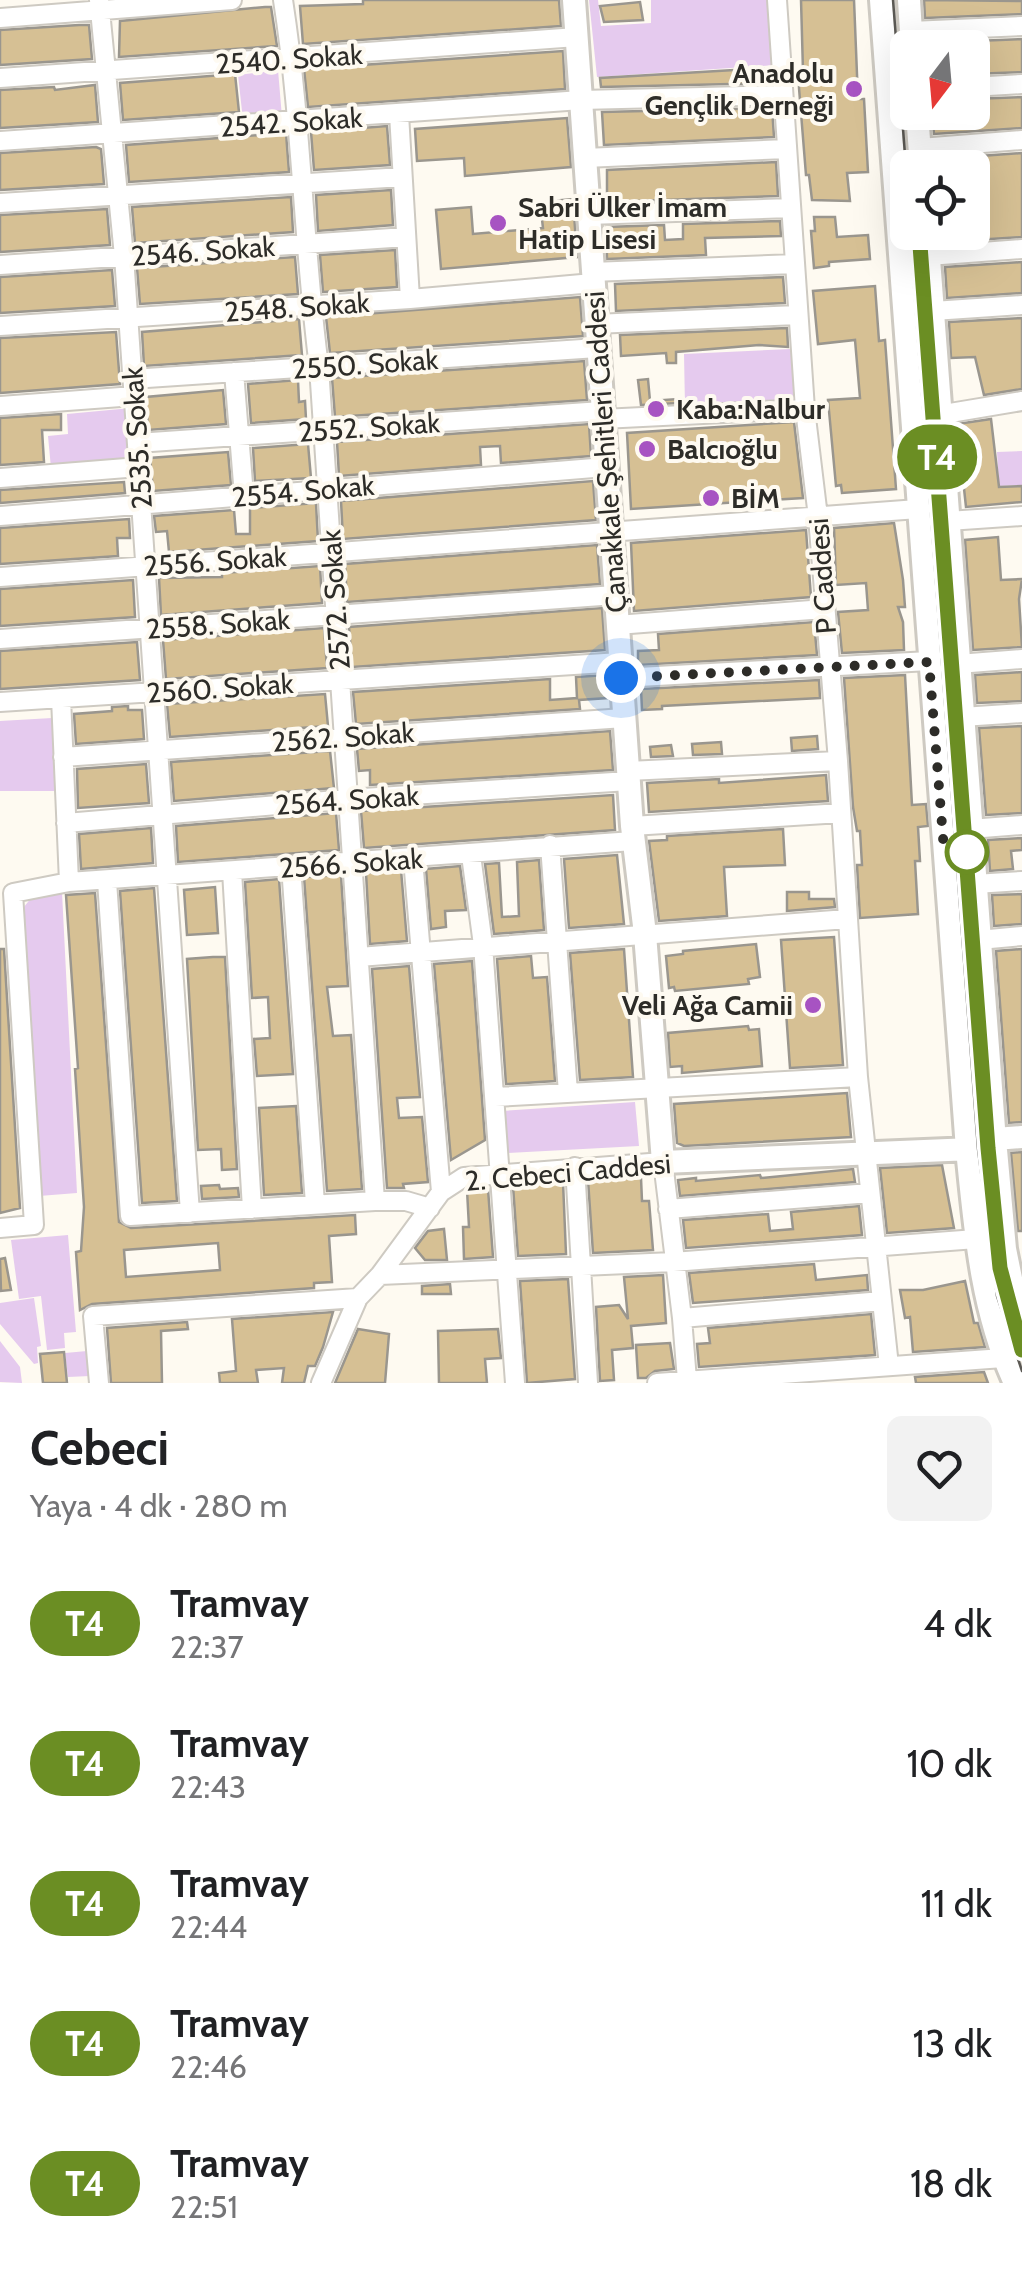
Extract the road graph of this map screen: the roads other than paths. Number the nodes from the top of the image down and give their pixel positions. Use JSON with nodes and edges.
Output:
{"nodes":[{"id":1,"x":232,"y":0,"type":"edge"},
{"id":2,"x":283,"y":0,"type":"edge"},
{"id":3,"x":574,"y":0,"type":"edge"},
{"id":4,"x":777,"y":0,"type":"edge"},
{"id":5,"x":881,"y":0,"type":"edge"},
{"id":6,"x":909,"y":0,"type":"edge"},
{"id":7,"x":99,"y":4,"type":"edge"},
{"id":8,"x":0,"y":18,"type":"edge"},
{"id":9,"x":1022,"y":26,"type":"edge"},
{"id":10,"x":911,"y":30,"type":"edge"},
{"id":11,"x":990,"y":30,"type":"edge"},
{"id":12,"x":577,"y":37,"type":"junction"},
{"id":13,"x":292,"y":60,"type":"junction"},
{"id":14,"x":106,"y":70,"type":"junction"},
{"id":15,"x":0,"y":78,"type":"edge"},
{"id":16,"x":1022,"y":84,"type":"edge"},
{"id":17,"x":990,"y":86,"type":"edge"},
{"id":18,"x":783,"y":95,"type":"junction"},
{"id":19,"x":581,"y":100,"type":"junction"},
{"id":20,"x":399,"y":114,"type":"junction"},
{"id":21,"x":297,"y":122,"type":"junction"},
{"id":22,"x":112,"y":135,"type":"junction"},
{"id":23,"x":1022,"y":140,"type":"edge"},
{"id":24,"x":0,"y":141,"type":"edge"},
{"id":25,"x":787,"y":149,"type":"junction"},
{"id":26,"x":965,"y":150,"type":"edge"},
{"id":27,"x":585,"y":158,"type":"junction"},
{"id":28,"x":402,"y":177,"type":"junction"},
{"id":29,"x":301,"y":182,"type":"junction"},
{"id":30,"x":116,"y":194,"type":"junction"},
{"id":31,"x":0,"y":203,"type":"edge"},
{"id":32,"x":791,"y":208,"type":"junction"},
{"id":33,"x":588,"y":215,"type":"junction"},
{"id":34,"x":406,"y":237,"type":"junction"},
{"id":35,"x":305,"y":245,"type":"junction"},
{"id":36,"x":990,"y":248,"type":"edge"},
{"id":37,"x":928,"y":250,"type":"edge"},
{"id":38,"x":1022,"y":250,"type":"edge"},
{"id":39,"x":124,"y":256,"type":"junction"},
{"id":40,"x":795,"y":264,"type":"junction"},
{"id":41,"x":0,"y":265,"type":"edge"},
{"id":42,"x":592,"y":278,"type":"junction"},
{"id":43,"x":410,"y":300,"type":"junction"},
{"id":44,"x":1022,"y":304,"type":"edge"},
{"id":45,"x":311,"y":306,"type":"junction"},
{"id":46,"x":932,"y":310,"type":"junction"},
{"id":47,"x":798,"y":316,"type":"junction"},
{"id":48,"x":128,"y":317,"type":"junction"},
{"id":49,"x":595,"y":324,"type":"junction"},
{"id":50,"x":0,"y":326,"type":"edge"},
{"id":51,"x":597,"y":348,"type":"junction"},
{"id":52,"x":319,"y":367,"type":"junction"},
{"id":53,"x":234,"y":372,"type":"junction"},
{"id":54,"x":133,"y":388,"type":"junction"},
{"id":55,"x":1022,"y":401,"type":"edge"},
{"id":56,"x":0,"y":406,"type":"edge"},
{"id":57,"x":805,"y":409,"type":"junction"},
{"id":58,"x":602,"y":415,"type":"junction"},
{"id":59,"x":938,"y":415,"type":"junction"},
{"id":60,"x":323,"y":430,"type":"junction"},
{"id":61,"x":239,"y":436,"type":"junction"},
{"id":62,"x":137,"y":443,"type":"junction"},
{"id":63,"x":138,"y":467,"type":"junction"},
{"id":64,"x":606,"y":467,"type":"junction"},
{"id":65,"x":0,"y":478,"type":"edge"},
{"id":66,"x":327,"y":490,"type":"junction"},
{"id":67,"x":244,"y":496,"type":"junction"},
{"id":68,"x":141,"y":504,"type":"junction"},
{"id":69,"x":918,"y":509,"type":"junction"},
{"id":70,"x":0,"y":516,"type":"edge"},
{"id":71,"x":1022,"y":516,"type":"edge"},
{"id":72,"x":818,"y":517,"type":"junction"},
{"id":73,"x":948,"y":521,"type":"junction"},
{"id":74,"x":610,"y":532,"type":"junction"},
{"id":75,"x":332,"y":552,"type":"junction"},
{"id":76,"x":146,"y":566,"type":"junction"},
{"id":77,"x":0,"y":577,"type":"edge"},
{"id":78,"x":615,"y":595,"type":"junction"},
{"id":79,"x":824,"y":609,"type":"junction"},
{"id":80,"x":336,"y":615,"type":"junction"},
{"id":81,"x":617,"y":625,"type":"junction"},
{"id":82,"x":150,"y":628,"type":"junction"},
{"id":83,"x":0,"y":639,"type":"edge"},
{"id":84,"x":1022,"y":659,"type":"edge"},
{"id":85,"x":929,"y":662,"type":"junction"},
{"id":86,"x":958,"y":664,"type":"junction"},
{"id":87,"x":828,"y":666,"type":"junction"},
{"id":88,"x":621,"y":670,"type":"junction"},
{"id":89,"x":340,"y":680,"type":"junction"},
{"id":90,"x":154,"y":692,"type":"junction"},
{"id":91,"x":61,"y":698,"type":"junction"},
{"id":92,"x":0,"y":702,"type":"edge"},
{"id":93,"x":1022,"y":713,"type":"edge"},
{"id":94,"x":962,"y":716,"type":"junction"},
{"id":95,"x":624,"y":718,"type":"junction"},
{"id":96,"x":344,"y":737,"type":"junction"},
{"id":97,"x":158,"y":750,"type":"junction"},
{"id":98,"x":63,"y":757,"type":"junction"},
{"id":99,"x":838,"y":761,"type":"junction"},
{"id":100,"x":628,"y":776,"type":"junction"},
{"id":101,"x":348,"y":799,"type":"junction"},
{"id":102,"x":841,"y":813,"type":"junction"},
{"id":103,"x":162,"y":815,"type":"junction"},
{"id":104,"x":66,"y":823,"type":"junction"},
{"id":105,"x":1022,"y":825,"type":"edge"},
{"id":106,"x":970,"y":829,"type":"junction"},
{"id":107,"x":632,"y":834,"type":"junction"},
{"id":108,"x":550,"y":845,"type":"junction"},
{"id":109,"x":471,"y":855,"type":"junction"},
{"id":110,"x":413,"y":858,"type":"junction"},
{"id":111,"x":353,"y":864,"type":"junction"},
{"id":112,"x":291,"y":866,"type":"junction"},
{"id":113,"x":232,"y":870,"type":"junction"},
{"id":114,"x":166,"y":876,"type":"junction"},
{"id":115,"x":1022,"y":880,"type":"edge"},
{"id":116,"x":107,"y":881,"type":"junction"},
{"id":117,"x":69,"y":882,"type":"junction"},
{"id":118,"x":974,"y":884,"type":"junction"},
{"id":119,"x":847,"y":919,"type":"junction"},
{"id":120,"x":645,"y":934,"type":"junction"},
{"id":121,"x":1022,"y":936,"type":"edge"},
{"id":122,"x":558,"y":940,"type":"junction"},
{"id":123,"x":979,"y":940,"type":"junction"},
{"id":124,"x":483,"y":945,"type":"junction"},
{"id":125,"x":420,"y":952,"type":"junction"},
{"id":126,"x":360,"y":956,"type":"junction"},
{"id":127,"x":858,"y":1077,"type":"junction"},
{"id":128,"x":655,"y":1089,"type":"junction"},
{"id":129,"x":568,"y":1093,"type":"junction"},
{"id":130,"x":496,"y":1097,"type":"junction"},
{"id":131,"x":1022,"y":1138,"type":"edge"},
{"id":132,"x":967,"y":1144,"type":"junction"},
{"id":133,"x":996,"y":1144,"type":"junction"},
{"id":134,"x":866,"y":1152,"type":"junction"},
{"id":135,"x":662,"y":1162,"type":"junction"},
{"id":136,"x":575,"y":1167,"type":"junction"},
{"id":137,"x":502,"y":1174,"type":"junction"},
{"id":138,"x":870,"y":1193,"type":"junction"},
{"id":139,"x":435,"y":1200,"type":"junction"},
{"id":140,"x":376,"y":1201,"type":"junction"},
{"id":141,"x":315,"y":1204,"type":"junction"},
{"id":142,"x":252,"y":1208,"type":"junction"},
{"id":143,"x":668,"y":1208,"type":"junction"},
{"id":144,"x":190,"y":1213,"type":"junction"},
{"id":145,"x":0,"y":1228,"type":"edge"},
{"id":146,"x":976,"y":1239,"type":"junction"},
{"id":147,"x":876,"y":1246,"type":"junction"},
{"id":148,"x":674,"y":1262,"type":"junction"},
{"id":149,"x":581,"y":1264,"type":"junction"},
{"id":150,"x":508,"y":1270,"type":"junction"},
{"id":151,"x":380,"y":1274,"type":"junction"},
{"id":152,"x":358,"y":1298,"type":"junction"},
{"id":153,"x":882,"y":1301,"type":"junction"},
{"id":154,"x":682,"y":1318,"type":"junction"},
{"id":155,"x":1022,"y":1333,"type":"edge"},
{"id":156,"x":1003,"y":1358,"type":"junction"},
{"id":157,"x":889,"y":1366,"type":"junction"},
{"id":158,"x":686,"y":1380,"type":"junction"},
{"id":159,"x":99,"y":1383,"type":"edge"},
{"id":160,"x":320,"y":1383,"type":"edge"},
{"id":161,"x":515,"y":1383,"type":"edge"},
{"id":162,"x":588,"y":1383,"type":"edge"},
{"id":163,"x":658,"y":1383,"type":"edge"},
{"id":164,"x":1014,"y":1383,"type":"edge"}],
"edges":[{"from":1,"to":7,"type":"street"},
{"from":2,"to":13,"type":"street","name":"2572. Sokak"},
{"from":3,"to":12,"type":"main road","name":"Çanakkale Şehitleri Caddesi"},
{"from":4,"to":18,"type":"street","name":"P Caddesi"},
{"from":5,"to":69,"type":"main road"},
{"from":6,"to":10,"type":"main road"},
{"from":7,"to":8,"type":"street"},
{"from":7,"to":14,"type":"street","name":"2535. Sokak"},
{"from":9,"to":11,"type":"street"},
{"from":12,"to":13,"type":"street","name":"2540. Sokak"},
{"from":12,"to":19,"type":"main road","name":"Çanakkale Şehitleri Caddesi"},
{"from":13,"to":14,"type":"street","name":"2540. Sokak"},
{"from":13,"to":21,"type":"street","name":"2572. Sokak"},
{"from":14,"to":15,"type":"street","name":"2540. Sokak"},
{"from":14,"to":22,"type":"street","name":"2535. Sokak"},
{"from":16,"to":17,"type":"street"},
{"from":18,"to":19,"type":"street","name":"2542. Sokak"},
{"from":18,"to":25,"type":"street","name":"P Caddesi"},
{"from":19,"to":20,"type":"street","name":"2542. Sokak"},
{"from":19,"to":27,"type":"main road","name":"Çanakkale Şehitleri Caddesi"},
{"from":20,"to":21,"type":"street","name":"2542. Sokak"},
{"from":20,"to":28,"type":"street"},
{"from":21,"to":22,"type":"street","name":"2542. Sokak"},
{"from":21,"to":29,"type":"street","name":"2572. Sokak"},
{"from":22,"to":24,"type":"street","name":"2542. Sokak"},
{"from":22,"to":30,"type":"street","name":"2535. Sokak"},
{"from":23,"to":26,"type":"street"},
{"from":25,"to":27,"type":"street"},
{"from":25,"to":32,"type":"street","name":"P Caddesi"},
{"from":27,"to":33,"type":"main road","name":"Çanakkale Şehitleri Caddesi"},
{"from":28,"to":29,"type":"street"},
{"from":28,"to":34,"type":"street"},
{"from":29,"to":30,"type":"street"},
{"from":29,"to":35,"type":"street","name":"2572. Sokak"},
{"from":30,"to":31,"type":"street"},
{"from":30,"to":39,"type":"street","name":"2535. Sokak"},
{"from":32,"to":33,"type":"street"},
{"from":32,"to":40,"type":"street","name":"P Caddesi"},
{"from":33,"to":42,"type":"main road","name":"Çanakkale Şehitleri Caddesi"},
{"from":34,"to":35,"type":"street","name":"2546. Sokak"},
{"from":34,"to":43,"type":"street"},
{"from":35,"to":39,"type":"street","name":"2546. Sokak"},
{"from":35,"to":45,"type":"street","name":"2572. Sokak"},
{"from":36,"to":38,"type":"street"},
{"from":37,"to":46,"type":"main road"},
{"from":39,"to":41,"type":"street","name":"2546. Sokak"},
{"from":39,"to":48,"type":"street","name":"2535. Sokak"},
{"from":40,"to":42,"type":"street","name":"2548. Sokak"},
{"from":40,"to":47,"type":"street","name":"P Caddesi"},
{"from":42,"to":43,"type":"street","name":"2548. Sokak"},
{"from":42,"to":49,"type":"main road","name":"Çanakkale Şehitleri Caddesi"},
{"from":43,"to":45,"type":"street","name":"2548. Sokak"},
{"from":44,"to":46,"type":"street"},
{"from":45,"to":48,"type":"street","name":"2548. Sokak"},
{"from":45,"to":52,"type":"street","name":"2572. Sokak"},
{"from":46,"to":59,"type":"main road"},
{"from":47,"to":49,"type":"street"},
{"from":47,"to":57,"type":"street","name":"P Caddesi"},
{"from":48,"to":50,"type":"street","name":"2548. Sokak"},
{"from":48,"to":54,"type":"street","name":"2535. Sokak"},
{"from":49,"to":51,"type":"main road","name":"Çanakkale Şehitleri Caddesi"},
{"from":51,"to":52,"type":"street","name":"2550. Sokak"},
{"from":51,"to":58,"type":"main road","name":"Çanakkale Şehitleri Caddesi"},
{"from":52,"to":53,"type":"street","name":"2550. Sokak"},
{"from":52,"to":60,"type":"street","name":"2572. Sokak"},
{"from":53,"to":54,"type":"street","name":"2550. Sokak"},
{"from":53,"to":61,"type":"street"},
{"from":54,"to":56,"type":"street","name":"2550. Sokak"},
{"from":54,"to":62,"type":"street","name":"2535. Sokak"},
{"from":55,"to":59,"type":"street"},
{"from":57,"to":58,"type":"street","name":"2552. Sokak"},
{"from":57,"to":72,"type":"street","name":"P Caddesi"},
{"from":58,"to":60,"type":"street","name":"2552. Sokak"},
{"from":58,"to":64,"type":"main road","name":"Çanakkale Şehitleri Caddesi"},
{"from":59,"to":73,"type":"main road"},
{"from":60,"to":61,"type":"street","name":"2552. Sokak"},
{"from":60,"to":66,"type":"street","name":"2572. Sokak"},
{"from":61,"to":62,"type":"street","name":"2552. Sokak"},
{"from":61,"to":67,"type":"street"},
{"from":62,"to":63,"type":"street","name":"2535. Sokak"},
{"from":63,"to":65,"type":"street"},
{"from":63,"to":68,"type":"street","name":"2535. Sokak"},
{"from":64,"to":66,"type":"street","name":"2554. Sokak"},
{"from":64,"to":74,"type":"main road","name":"Çanakkale Şehitleri Caddesi"},
{"from":66,"to":67,"type":"street","name":"2554. Sokak"},
{"from":66,"to":75,"type":"street","name":"2572. Sokak"},
{"from":67,"to":68,"type":"street","name":"2554. Sokak"},
{"from":68,"to":70,"type":"street","name":"2554. Sokak"},
{"from":68,"to":76,"type":"street","name":"2535. Sokak"},
{"from":69,"to":72,"type":"street","name":"2556. Sokak"},
{"from":69,"to":85,"type":"main road"},
{"from":71,"to":73,"type":"street"},
{"from":72,"to":74,"type":"street","name":"2556. Sokak"},
{"from":72,"to":79,"type":"street","name":"P Caddesi"},
{"from":73,"to":86,"type":"main road"},
{"from":74,"to":75,"type":"street","name":"2556. Sokak"},
{"from":74,"to":78,"type":"main road","name":"Çanakkale Şehitleri Caddesi"},
{"from":75,"to":76,"type":"street","name":"2556. Sokak"},
{"from":75,"to":80,"type":"street","name":"2572. Sokak"},
{"from":76,"to":77,"type":"street","name":"2556. Sokak"},
{"from":76,"to":82,"type":"street","name":"2535. Sokak"},
{"from":78,"to":80,"type":"street","name":"2558. Sokak"},
{"from":78,"to":81,"type":"main road","name":"Çanakkale Şehitleri Caddesi"},
{"from":79,"to":81,"type":"street"},
{"from":79,"to":87,"type":"street","name":"P Caddesi"},
{"from":80,"to":82,"type":"street","name":"2558. Sokak"},
{"from":80,"to":89,"type":"street","name":"2572. Sokak"},
{"from":81,"to":88,"type":"main road","name":"Çanakkale Şehitleri Caddesi"},
{"from":82,"to":83,"type":"street","name":"2558. Sokak"},
{"from":82,"to":90,"type":"street","name":"2535. Sokak"},
{"from":84,"to":86,"type":"street"},
{"from":85,"to":87,"type":"street","name":"2560. Sokak"},
{"from":85,"to":132,"type":"main road"},
{"from":86,"to":94,"type":"main road"},
{"from":87,"to":88,"type":"street","name":"2560. Sokak"},
{"from":87,"to":99,"type":"street","name":"P Caddesi"},
{"from":88,"to":89,"type":"street","name":"2560. Sokak"},
{"from":88,"to":95,"type":"main road","name":"Çanakkale Şehitleri Caddesi"},
{"from":89,"to":90,"type":"street","name":"2560. Sokak"},
{"from":89,"to":96,"type":"street","name":"2572. Sokak"},
{"from":90,"to":91,"type":"street","name":"2560. Sokak"},
{"from":90,"to":97,"type":"street","name":"2535. Sokak"},
{"from":91,"to":92,"type":"street","name":"2560. Sokak"},
{"from":91,"to":98,"type":"street"},
{"from":93,"to":94,"type":"street"},
{"from":94,"to":106,"type":"main road"},
{"from":95,"to":96,"type":"street","name":"2562. Sokak"},
{"from":95,"to":100,"type":"main road","name":"Çanakkale Şehitleri Caddesi"},
{"from":96,"to":97,"type":"street","name":"2562. Sokak"},
{"from":96,"to":101,"type":"street","name":"2572. Sokak"},
{"from":97,"to":98,"type":"street","name":"2562. Sokak"},
{"from":97,"to":103,"type":"street","name":"2535. Sokak"},
{"from":98,"to":104,"type":"street"},
{"from":99,"to":100,"type":"street","name":"2564. Sokak"},
{"from":99,"to":102,"type":"street","name":"P Caddesi"},
{"from":100,"to":101,"type":"street","name":"2564. Sokak"},
{"from":100,"to":107,"type":"main road","name":"Çanakkale Şehitleri Caddesi"},
{"from":101,"to":103,"type":"street","name":"2564. Sokak"},
{"from":101,"to":111,"type":"street","name":"2572. Sokak"},
{"from":102,"to":107,"type":"street","name":"2566. Sokak"},
{"from":102,"to":119,"type":"street","name":"P Caddesi"},
{"from":103,"to":104,"type":"street","name":"2564. Sokak"},
{"from":103,"to":114,"type":"street","name":"2535. Sokak"},
{"from":104,"to":117,"type":"street"},
{"from":105,"to":106,"type":"street"},
{"from":106,"to":118,"type":"main road"},
{"from":107,"to":108,"type":"street","name":"2566. Sokak"},
{"from":107,"to":120,"type":"main road","name":"Çanakkale Şehitleri Caddesi"},
{"from":108,"to":109,"type":"street","name":"2566. Sokak"},
{"from":108,"to":122,"type":"street"},
{"from":109,"to":110,"type":"street","name":"2566. Sokak"},
{"from":109,"to":124,"type":"street"},
{"from":110,"to":111,"type":"street","name":"2566. Sokak"},
{"from":110,"to":125,"type":"street"},
{"from":111,"to":112,"type":"street","name":"2566. Sokak"},
{"from":111,"to":126,"type":"street","name":"2572. Sokak"},
{"from":112,"to":113,"type":"street","name":"2566. Sokak"},
{"from":112,"to":141,"type":"street"},
{"from":113,"to":114,"type":"street","name":"2566. Sokak"},
{"from":113,"to":142,"type":"street"},
{"from":114,"to":116,"type":"street","name":"2566. Sokak"},
{"from":114,"to":144,"type":"street","name":"2535. Sokak"},
{"from":115,"to":118,"type":"street"},
{"from":116,"to":117,"type":"street","name":"2566. Sokak"},
{"from":116,"to":144,"type":"street"},
{"from":117,"to":145,"type":"street","name":"2566. Sokak"},
{"from":118,"to":123,"type":"main road"},
{"from":119,"to":120,"type":"street"},
{"from":119,"to":127,"type":"street","name":"P Caddesi"},
{"from":120,"to":122,"type":"street"},
{"from":120,"to":128,"type":"main road","name":"Çanakkale Şehitleri Caddesi"},
{"from":121,"to":123,"type":"street"},
{"from":122,"to":124,"type":"street"},
{"from":122,"to":129,"type":"street"},
{"from":123,"to":133,"type":"main road"},
{"from":124,"to":125,"type":"street"},
{"from":124,"to":130,"type":"street"},
{"from":125,"to":126,"type":"street"},
{"from":125,"to":139,"type":"street"},
{"from":126,"to":140,"type":"street","name":"2572. Sokak"},
{"from":127,"to":128,"type":"street"},
{"from":127,"to":134,"type":"street","name":"P Caddesi"},
{"from":128,"to":129,"type":"street"},
{"from":128,"to":135,"type":"main road","name":"Çanakkale Şehitleri Caddesi"},
{"from":129,"to":130,"type":"street"},
{"from":130,"to":137,"type":"street"},
{"from":131,"to":133,"type":"main road","name":"2. Cebeci Caddesi"},
{"from":132,"to":133,"type":"main road","name":"2. Cebeci Caddesi"},
{"from":132,"to":134,"type":"main road","name":"2. Cebeci Caddesi"},
{"from":132,"to":146,"type":"main road"},
{"from":133,"to":155,"type":"main road"},
{"from":134,"to":135,"type":"main road","name":"2. Cebeci Caddesi"},
{"from":134,"to":138,"type":"street","name":"P Caddesi"},
{"from":135,"to":136,"type":"street","name":"2. Cebeci Caddesi"},
{"from":135,"to":143,"type":"street","name":"Çanakkale Şehitleri Caddesi"},
{"from":136,"to":137,"type":"street","name":"2. Cebeci Caddesi"},
{"from":136,"to":149,"type":"street"},
{"from":137,"to":139,"type":"street","name":"2. Cebeci Caddesi"},
{"from":137,"to":150,"type":"street"},
{"from":138,"to":143,"type":"street"},
{"from":138,"to":147,"type":"street","name":"P Caddesi"},
{"from":139,"to":140,"type":"street"},
{"from":139,"to":151,"type":"street","name":"2. Cebeci Caddesi"},
{"from":140,"to":141,"type":"street"},
{"from":141,"to":142,"type":"street"},
{"from":142,"to":144,"type":"street"},
{"from":143,"to":148,"type":"street","name":"Çanakkale Şehitleri Caddesi"},
{"from":146,"to":147,"type":"street"},
{"from":146,"to":156,"type":"main road"},
{"from":147,"to":148,"type":"street"},
{"from":147,"to":153,"type":"street","name":"P Caddesi"},
{"from":148,"to":149,"type":"street"},
{"from":148,"to":154,"type":"street","name":"Çanakkale Şehitleri Caddesi"},
{"from":149,"to":150,"type":"street"},
{"from":149,"to":162,"type":"street"},
{"from":150,"to":151,"type":"street"},
{"from":150,"to":161,"type":"street"},
{"from":151,"to":152,"type":"street","name":"2. Cebeci Caddesi"},
{"from":152,"to":159,"type":"street"},
{"from":152,"to":160,"type":"street","name":"2. Cebeci Caddesi"},
{"from":153,"to":154,"type":"street"},
{"from":153,"to":157,"type":"street","name":"P Caddesi"},
{"from":154,"to":158,"type":"street","name":"Çanakkale Şehitleri Caddesi"},
{"from":156,"to":157,"type":"street"},
{"from":156,"to":164,"type":"main road"},
{"from":157,"to":158,"type":"street"},
{"from":158,"to":163,"type":"street"}]}
